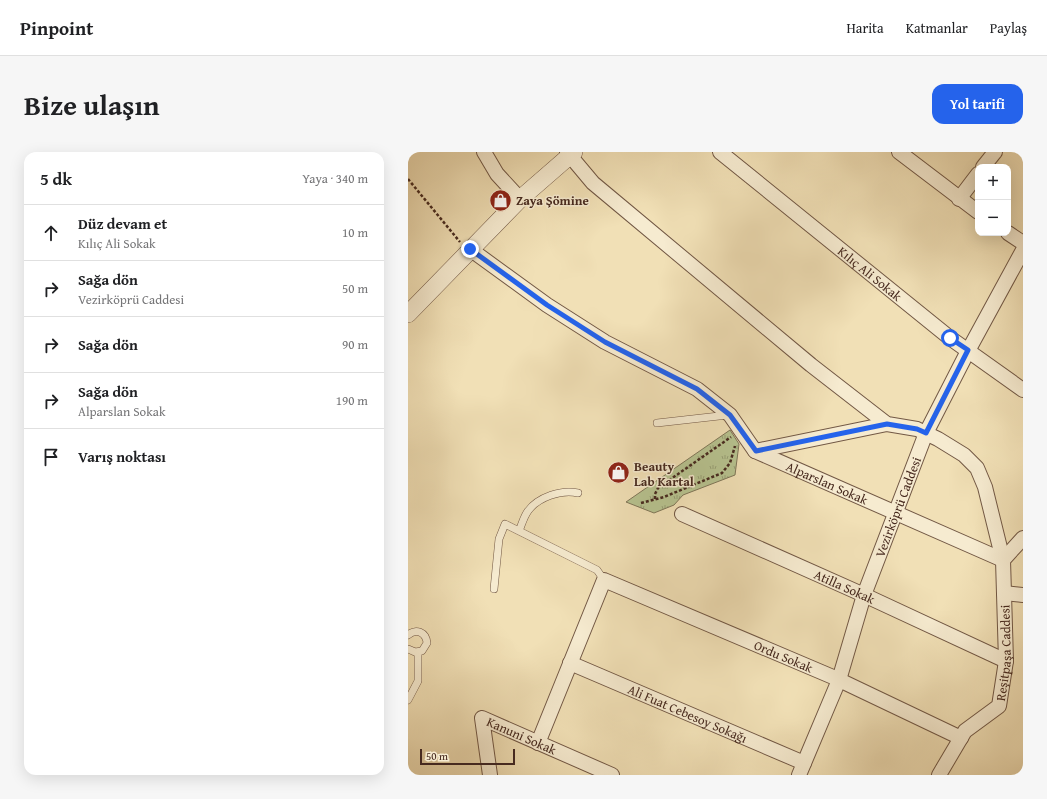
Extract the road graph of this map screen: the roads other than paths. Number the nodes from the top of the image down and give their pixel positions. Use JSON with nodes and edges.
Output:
{"nodes":[{"id":1,"x":484,"y":152,"type":"edge"},
{"id":2,"x":720,"y":152,"type":"edge"},
{"id":3,"x":900,"y":152,"type":"edge"},
{"id":4,"x":994,"y":152,"type":"edge"},
{"id":5,"x":571,"y":154,"type":"edge"},
{"id":6,"x":985,"y":164,"type":"edge"},
{"id":7,"x":975,"y":178,"type":"edge"},
{"id":8,"x":520,"y":199,"type":"junction"},
{"id":9,"x":960,"y":199,"type":"junction"},
{"id":10,"x":975,"y":210,"type":"edge"},
{"id":11,"x":1011,"y":235,"type":"edge"},
{"id":12,"x":1023,"y":243,"type":"edge"},
{"id":13,"x":470,"y":249,"type":"junction"},
{"id":14,"x":1023,"y":250,"type":"edge"},
{"id":15,"x":408,"y":314,"type":"edge"},
{"id":16,"x":968,"y":350,"type":"junction"},
{"id":17,"x":1023,"y":390,"type":"edge"},
{"id":18,"x":730,"y":415,"type":"junction"},
{"id":19,"x":657,"y":423,"type":"dead end"},
{"id":20,"x":887,"y":424,"type":"junction"},
{"id":21,"x":926,"y":433,"type":"junction"},
{"id":22,"x":756,"y":451,"type":"junction"},
{"id":23,"x":578,"y":494,"type":"dead end"},
{"id":24,"x":895,"y":512,"type":"junction"},
{"id":25,"x":682,"y":514,"type":"dead end"},
{"id":26,"x":518,"y":531,"type":"junction"},
{"id":27,"x":1023,"y":538,"type":"edge"},
{"id":28,"x":1004,"y":560,"type":"junction"},
{"id":29,"x":604,"y":580,"type":"junction"},
{"id":30,"x":494,"y":589,"type":"dead end"},
{"id":31,"x":1004,"y":593,"type":"junction"},
{"id":32,"x":864,"y":595,"type":"junction"},
{"id":33,"x":1023,"y":595,"type":"edge"},
{"id":34,"x":408,"y":635,"type":"edge"},
{"id":35,"x":408,"y":649,"type":"edge"},
{"id":36,"x":418,"y":652,"type":"junction"},
{"id":37,"x":1006,"y":662,"type":"junction"},
{"id":38,"x":570,"y":663,"type":"junction"},
{"id":39,"x":839,"y":680,"type":"junction"},
{"id":40,"x":408,"y":700,"type":"edge"},
{"id":41,"x":961,"y":738,"type":"junction"},
{"id":42,"x":538,"y":743,"type":"junction"},
{"id":43,"x":802,"y":769,"type":"edge"},
{"id":44,"x":490,"y":775,"type":"edge"},
{"id":45,"x":612,"y":775,"type":"edge"},
{"id":46,"x":939,"y":775,"type":"edge"}],
"edges":[{"from":1,"to":8,"type":"street"},
{"from":2,"to":16,"type":"street","name":"Kılıç Ali Sokak"},
{"from":3,"to":9,"type":"street"},
{"from":4,"to":6,"type":"street"},
{"from":5,"to":8,"type":"street"},
{"from":5,"to":20,"type":"street"},
{"from":7,"to":9,"type":"street"},
{"from":8,"to":13,"type":"street"},
{"from":9,"to":10,"type":"street"},
{"from":11,"to":12,"type":"street"},
{"from":13,"to":15,"type":"street"},
{"from":13,"to":18,"type":"street"},
{"from":14,"to":16,"type":"street","name":"Vezirköprü Caddesi"},
{"from":16,"to":17,"type":"street","name":"Kılıç Ali Sokak"},
{"from":16,"to":21,"type":"street","name":"Vezirköprü Caddesi"},
{"from":18,"to":19,"type":"lane"},
{"from":18,"to":22,"type":"street"},
{"from":20,"to":21,"type":"street","name":"Reşitpaşa Caddesi"},
{"from":20,"to":22,"type":"street"},
{"from":21,"to":24,"type":"street","name":"Vezirköprü Caddesi"},
{"from":21,"to":28,"type":"street","name":"Reşitpaşa Caddesi"},
{"from":22,"to":24,"type":"street","name":"Alparslan Sokak"},
{"from":23,"to":26,"type":"lane"},
{"from":24,"to":28,"type":"street","name":"Alparslan Sokak"},
{"from":24,"to":32,"type":"street","name":"Vezirköprü Caddesi"},
{"from":25,"to":32,"type":"street","name":"Atilla Sokak"},
{"from":26,"to":29,"type":"lane"},
{"from":26,"to":30,"type":"lane"},
{"from":27,"to":28,"type":"street"},
{"from":28,"to":31,"type":"street","name":"Reşitpaşa Caddesi"},
{"from":29,"to":38,"type":"street"},
{"from":29,"to":39,"type":"street","name":"Ordu Sokak"},
{"from":31,"to":33,"type":"street"},
{"from":31,"to":37,"type":"street","name":"Reşitpaşa Caddesi"},
{"from":32,"to":37,"type":"street","name":"Atilla Sokak"},
{"from":32,"to":39,"type":"street","name":"Vezirköprü Caddesi"},
{"from":34,"to":36,"type":"lane"},
{"from":35,"to":36,"type":"lane"},
{"from":36,"to":40,"type":"lane"},
{"from":37,"to":41,"type":"street","name":"Reşitpaşa Caddesi"},
{"from":38,"to":42,"type":"street"},
{"from":38,"to":43,"type":"street","name":"Ali Fuat Cebesoy Sokağı"},
{"from":39,"to":41,"type":"street","name":"Ordu Sokak"},
{"from":39,"to":43,"type":"street","name":"Vezirköprü Caddesi"},
{"from":41,"to":46,"type":"street","name":"Reşitpaşa Caddesi"},
{"from":42,"to":44,"type":"street","name":"Kanuni Sokak"},
{"from":42,"to":45,"type":"street","name":"Kanuni Sokak"}]}
